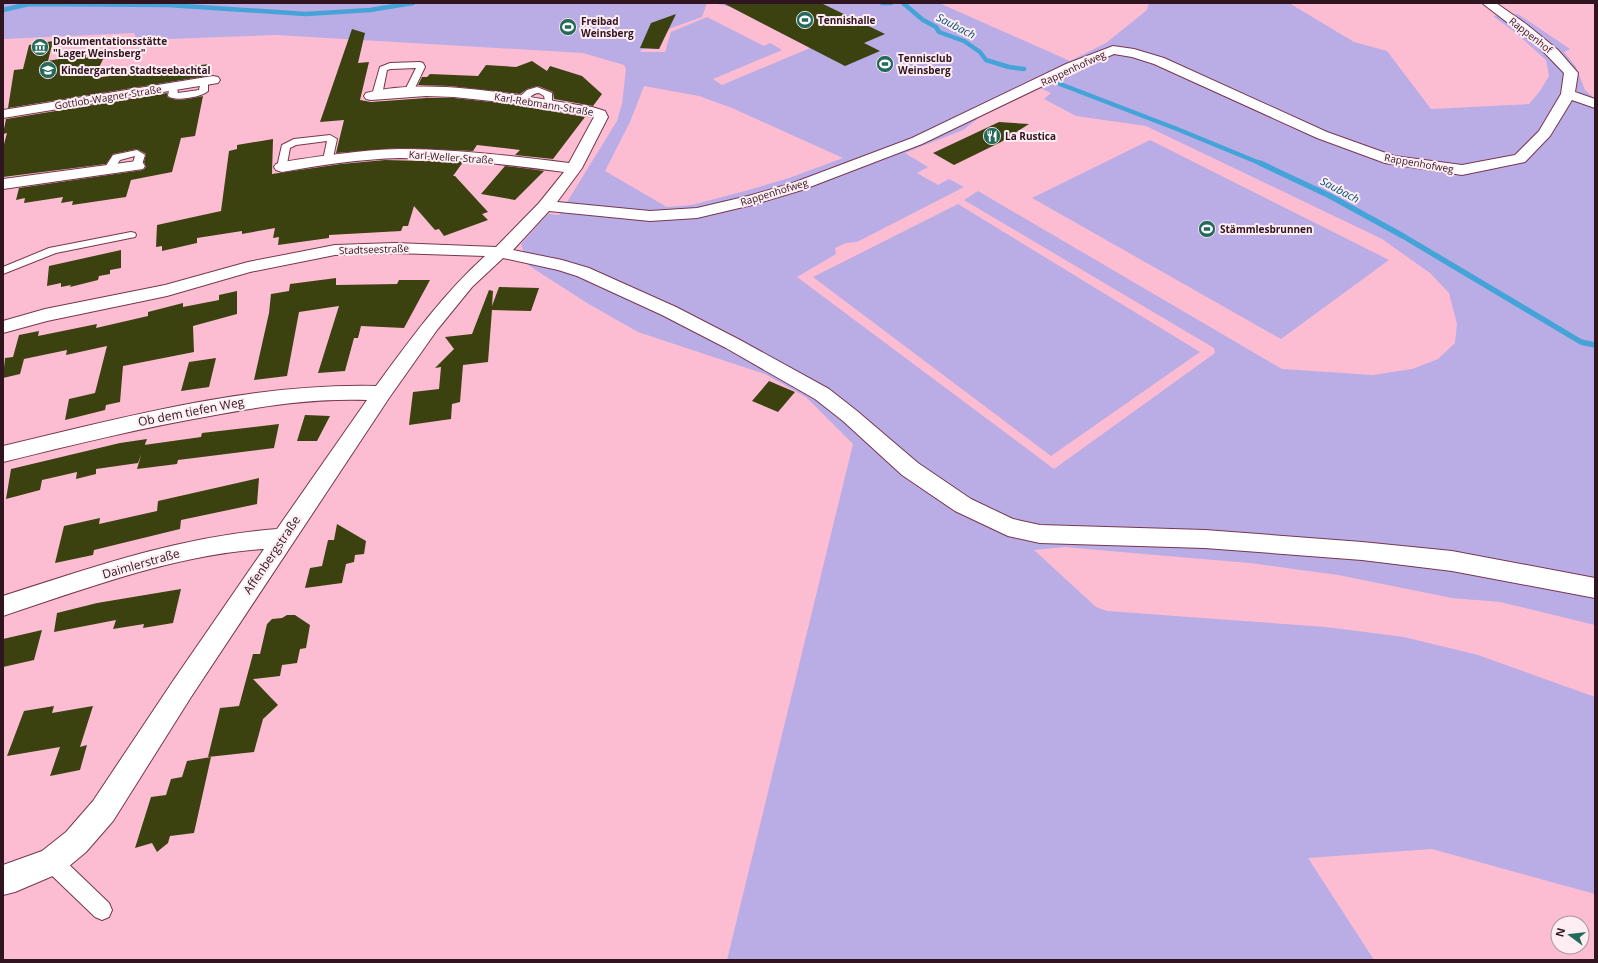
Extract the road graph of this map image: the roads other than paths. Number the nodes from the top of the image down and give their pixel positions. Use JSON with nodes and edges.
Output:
{"nodes":[{"id":1,"x":1488,"y":3,"type":"edge"},
{"id":2,"x":209,"y":81,"type":"dead end"},
{"id":3,"x":408,"y":92,"type":"junction"},
{"id":4,"x":1568,"y":94,"type":"junction"},
{"id":5,"x":374,"y":96,"type":"joint"},
{"id":6,"x":1595,"y":104,"type":"edge"},
{"id":7,"x":3,"y":114,"type":"edge"},
{"id":8,"x":328,"y":160,"type":"junction"},
{"id":9,"x":137,"y":166,"type":"dead end"},
{"id":10,"x":282,"y":167,"type":"joint"},
{"id":11,"x":574,"y":168,"type":"junction"},
{"id":12,"x":3,"y":184,"type":"edge"},
{"id":13,"x":545,"y":206,"type":"junction"},
{"id":14,"x":131,"y":235,"type":"dead end"},
{"id":15,"x":498,"y":252,"type":"junction"},
{"id":16,"x":3,"y":270,"type":"edge"},
{"id":17,"x":167,"y":290,"type":"junction"},
{"id":18,"x":3,"y":323,"type":"edge"},
{"id":19,"x":3,"y":327,"type":"edge"},
{"id":20,"x":382,"y":393,"type":"junction"},
{"id":21,"x":3,"y":454,"type":"edge"},
{"id":22,"x":283,"y":538,"type":"junction"},
{"id":23,"x":1595,"y":588,"type":"edge"},
{"id":24,"x":3,"y":606,"type":"edge"},
{"id":25,"x":52,"y":862,"type":"junction"},
{"id":26,"x":3,"y":880,"type":"edge"},
{"id":27,"x":102,"y":910,"type":"dead end"}],
"edges":[{"from":1,"to":4,"type":"street","name":"Rappenhof"},
{"from":2,"to":7,"type":"street","name":"Gottlob-Wagner-Straße"},
{"from":3,"to":5,"type":"street","name":"Karl-Rebmann-Straße"},
{"from":3,"to":5,"type":"lane","name":"Karl-Rebmann-Straße"},
{"from":3,"to":11,"type":"street","name":"Karl-Rebmann-Straße"},
{"from":4,"to":6,"type":"street"},
{"from":4,"to":13,"type":"street","name":"Rappenhofweg"},
{"from":8,"to":10,"type":"street","name":"Karl-Weller-Straße"},
{"from":8,"to":10,"type":"lane","name":"Karl-Weller-Straße"},
{"from":8,"to":11,"type":"street","name":"Karl-Weller-Straße"},
{"from":9,"to":12,"type":"street"},
{"from":11,"to":13,"type":"street","name":"Karl-Rebmann-Straße"},
{"from":13,"to":15,"type":"street","name":"Karl-Rebmann-Straße"},
{"from":14,"to":16,"type":"lane"},
{"from":15,"to":17,"type":"street","name":"Stadtseestraße"},
{"from":15,"to":20,"type":"street","name":"Affenbergstraße"},
{"from":15,"to":23,"type":"street","name":"Stadtseestraße"},
{"from":17,"to":18,"type":"street","name":"Stadtseestraße"},
{"from":17,"to":19,"type":"street","name":"Stadtseestraße"},
{"from":20,"to":21,"type":"street","name":"Ob dem tiefen Weg"},
{"from":20,"to":22,"type":"street","name":"Affenbergstraße"},
{"from":22,"to":24,"type":"street","name":"Daimlerstraße"},
{"from":22,"to":25,"type":"street","name":"Affenbergstraße"},
{"from":25,"to":26,"type":"street","name":"Affenbergstraße"},
{"from":25,"to":27,"type":"lane"}]}
